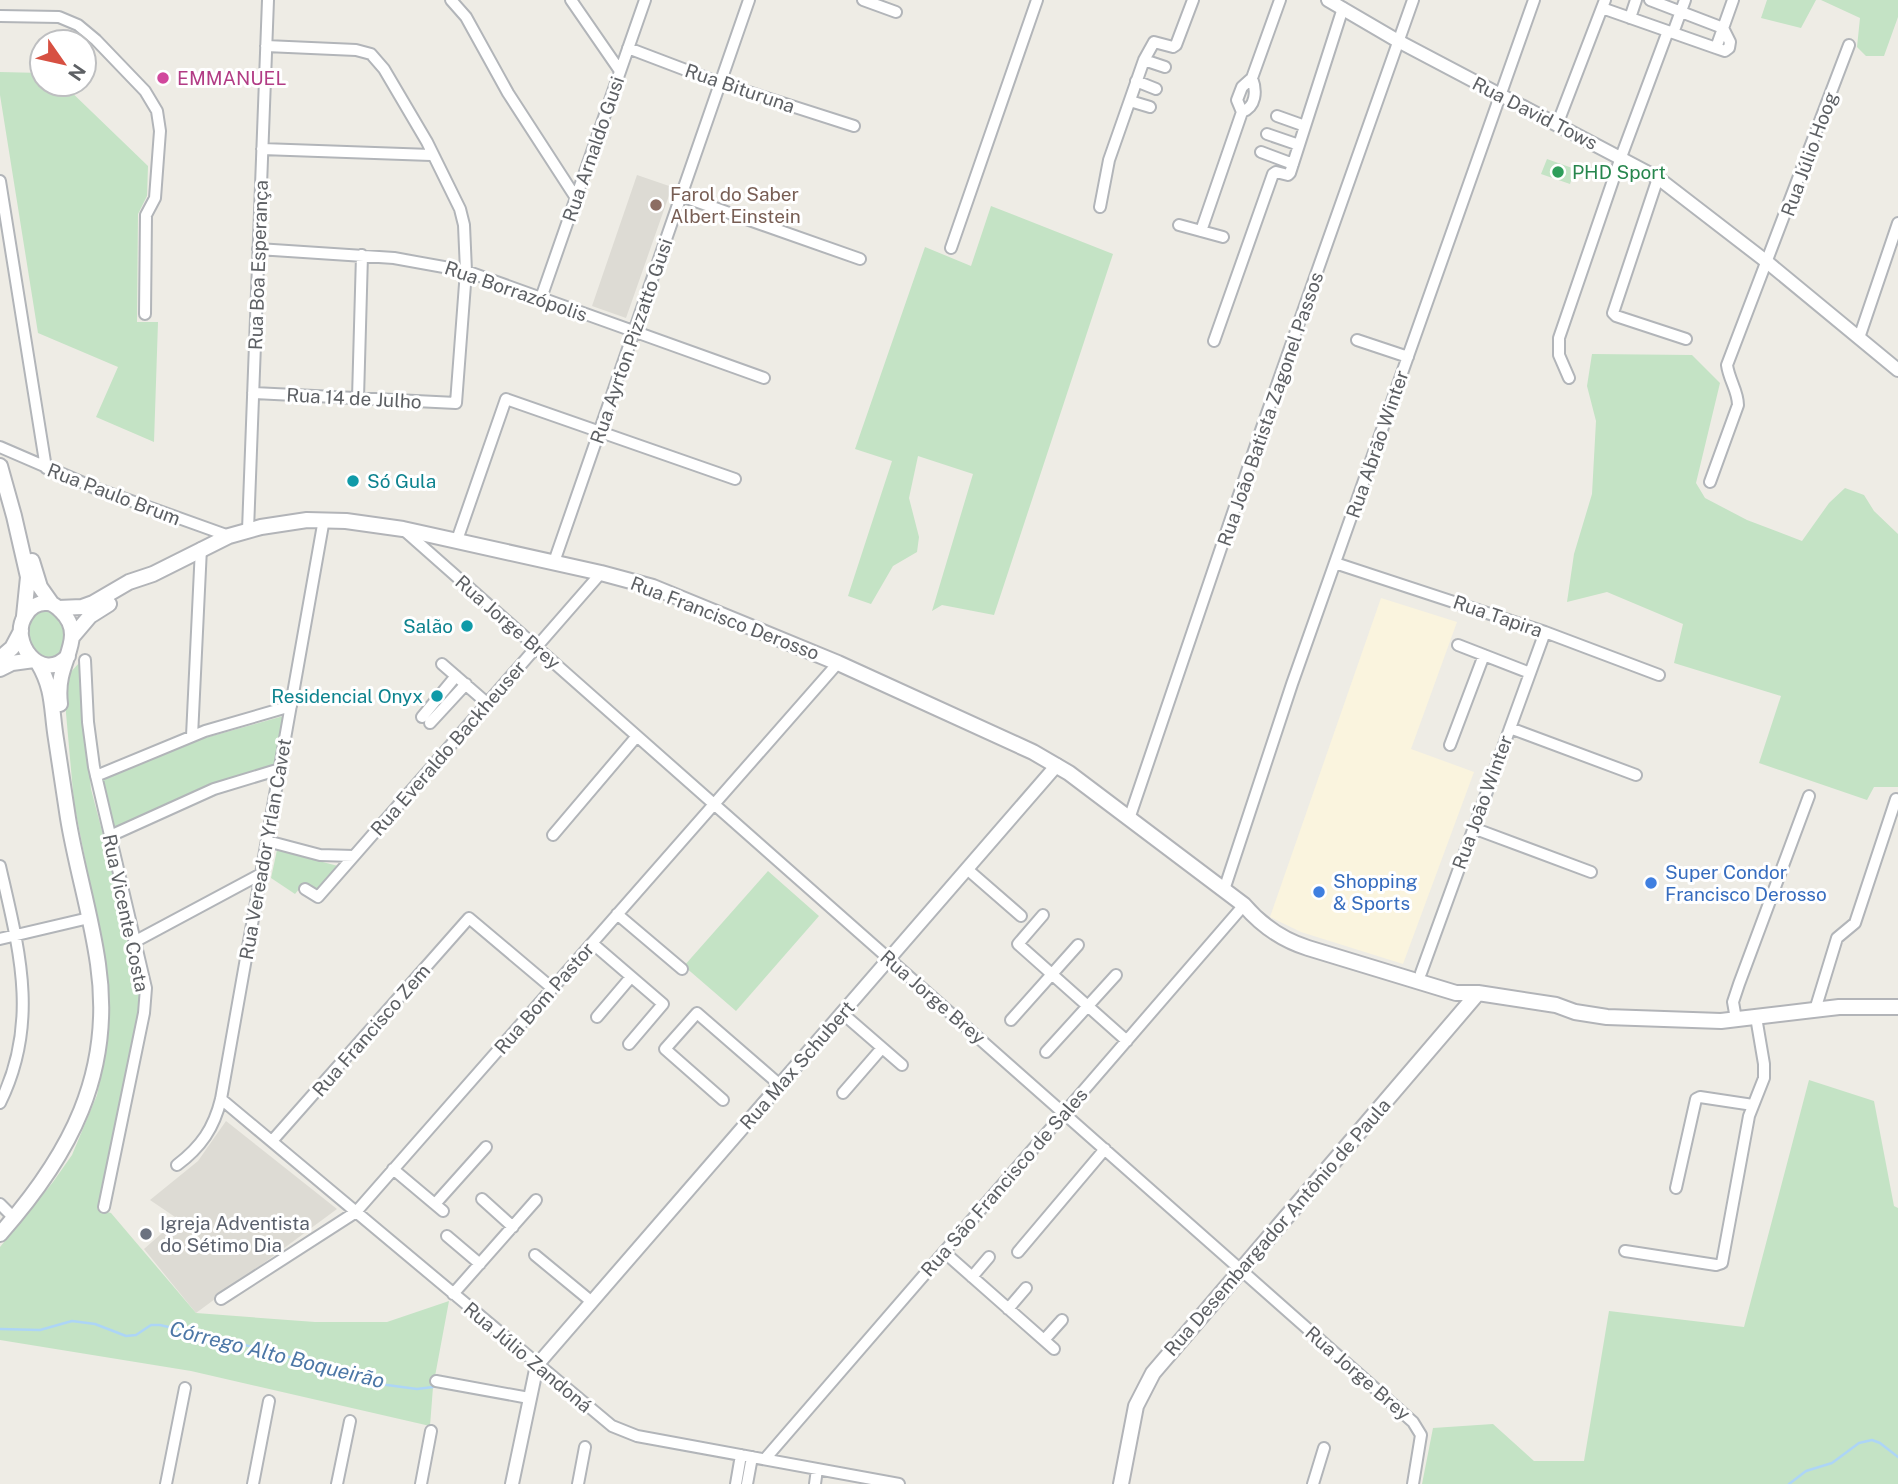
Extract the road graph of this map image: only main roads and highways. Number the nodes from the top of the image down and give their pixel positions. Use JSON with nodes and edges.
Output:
{"nodes":[{"id":1,"x":0,"y":466,"type":"edge"},
{"id":2,"x":14,"y":516,"type":"junction"},
{"id":3,"x":153,"y":573,"type":"junction"},
{"id":4,"x":55,"y":606,"type":"junction"},
{"id":5,"x":22,"y":624,"type":"junction"},
{"id":6,"x":73,"y":636,"type":"junction"},
{"id":7,"x":68,"y":656,"type":"junction"},
{"id":8,"x":0,"y":658,"type":"edge"},
{"id":9,"x":36,"y":661,"type":"junction"},
{"id":10,"x":0,"y":669,"type":"edge"},
{"id":11,"x":63,"y":776,"type":"junction"},
{"id":12,"x":1244,"y":905,"type":"junction"},
{"id":13,"x":1478,"y":993,"type":"junction"},
{"id":14,"x":1898,"y":1007,"type":"edge"},
{"id":15,"x":0,"y":1233,"type":"edge"},
{"id":16,"x":1121,"y":1484,"type":"edge"}],
"edges":[{"from":1,"to":2,"type":"main road"},
{"from":2,"to":4,"type":"main road"},
{"from":2,"to":5,"type":"main road"},
{"from":3,"to":4,"type":"main road","name":"Rua Francisco Derosso"},
{"from":3,"to":6,"type":"main road","name":"Rua Francisco Derosso"},
{"from":3,"to":12,"type":"main road","name":"Rua Francisco Derosso"},
{"from":4,"to":5,"type":"main road"},
{"from":4,"to":6,"type":"main road"},
{"from":5,"to":8,"type":"main road"},
{"from":5,"to":9,"type":"main road"},
{"from":6,"to":7,"type":"main road"},
{"from":7,"to":9,"type":"main road"},
{"from":7,"to":11,"type":"main road"},
{"from":9,"to":10,"type":"main road"},
{"from":9,"to":11,"type":"main road"},
{"from":11,"to":15,"type":"main road"},
{"from":12,"to":13,"type":"main road","name":"Rua Francisco Derosso"},
{"from":12,"to":13,"type":"main road","name":"Rua Francisco Derosso"},
{"from":13,"to":14,"type":"main road","name":"Rua Francisco Derosso"},
{"from":13,"to":16,"type":"main road","name":"Rua Desembargador Antônio de Paula"}]}
